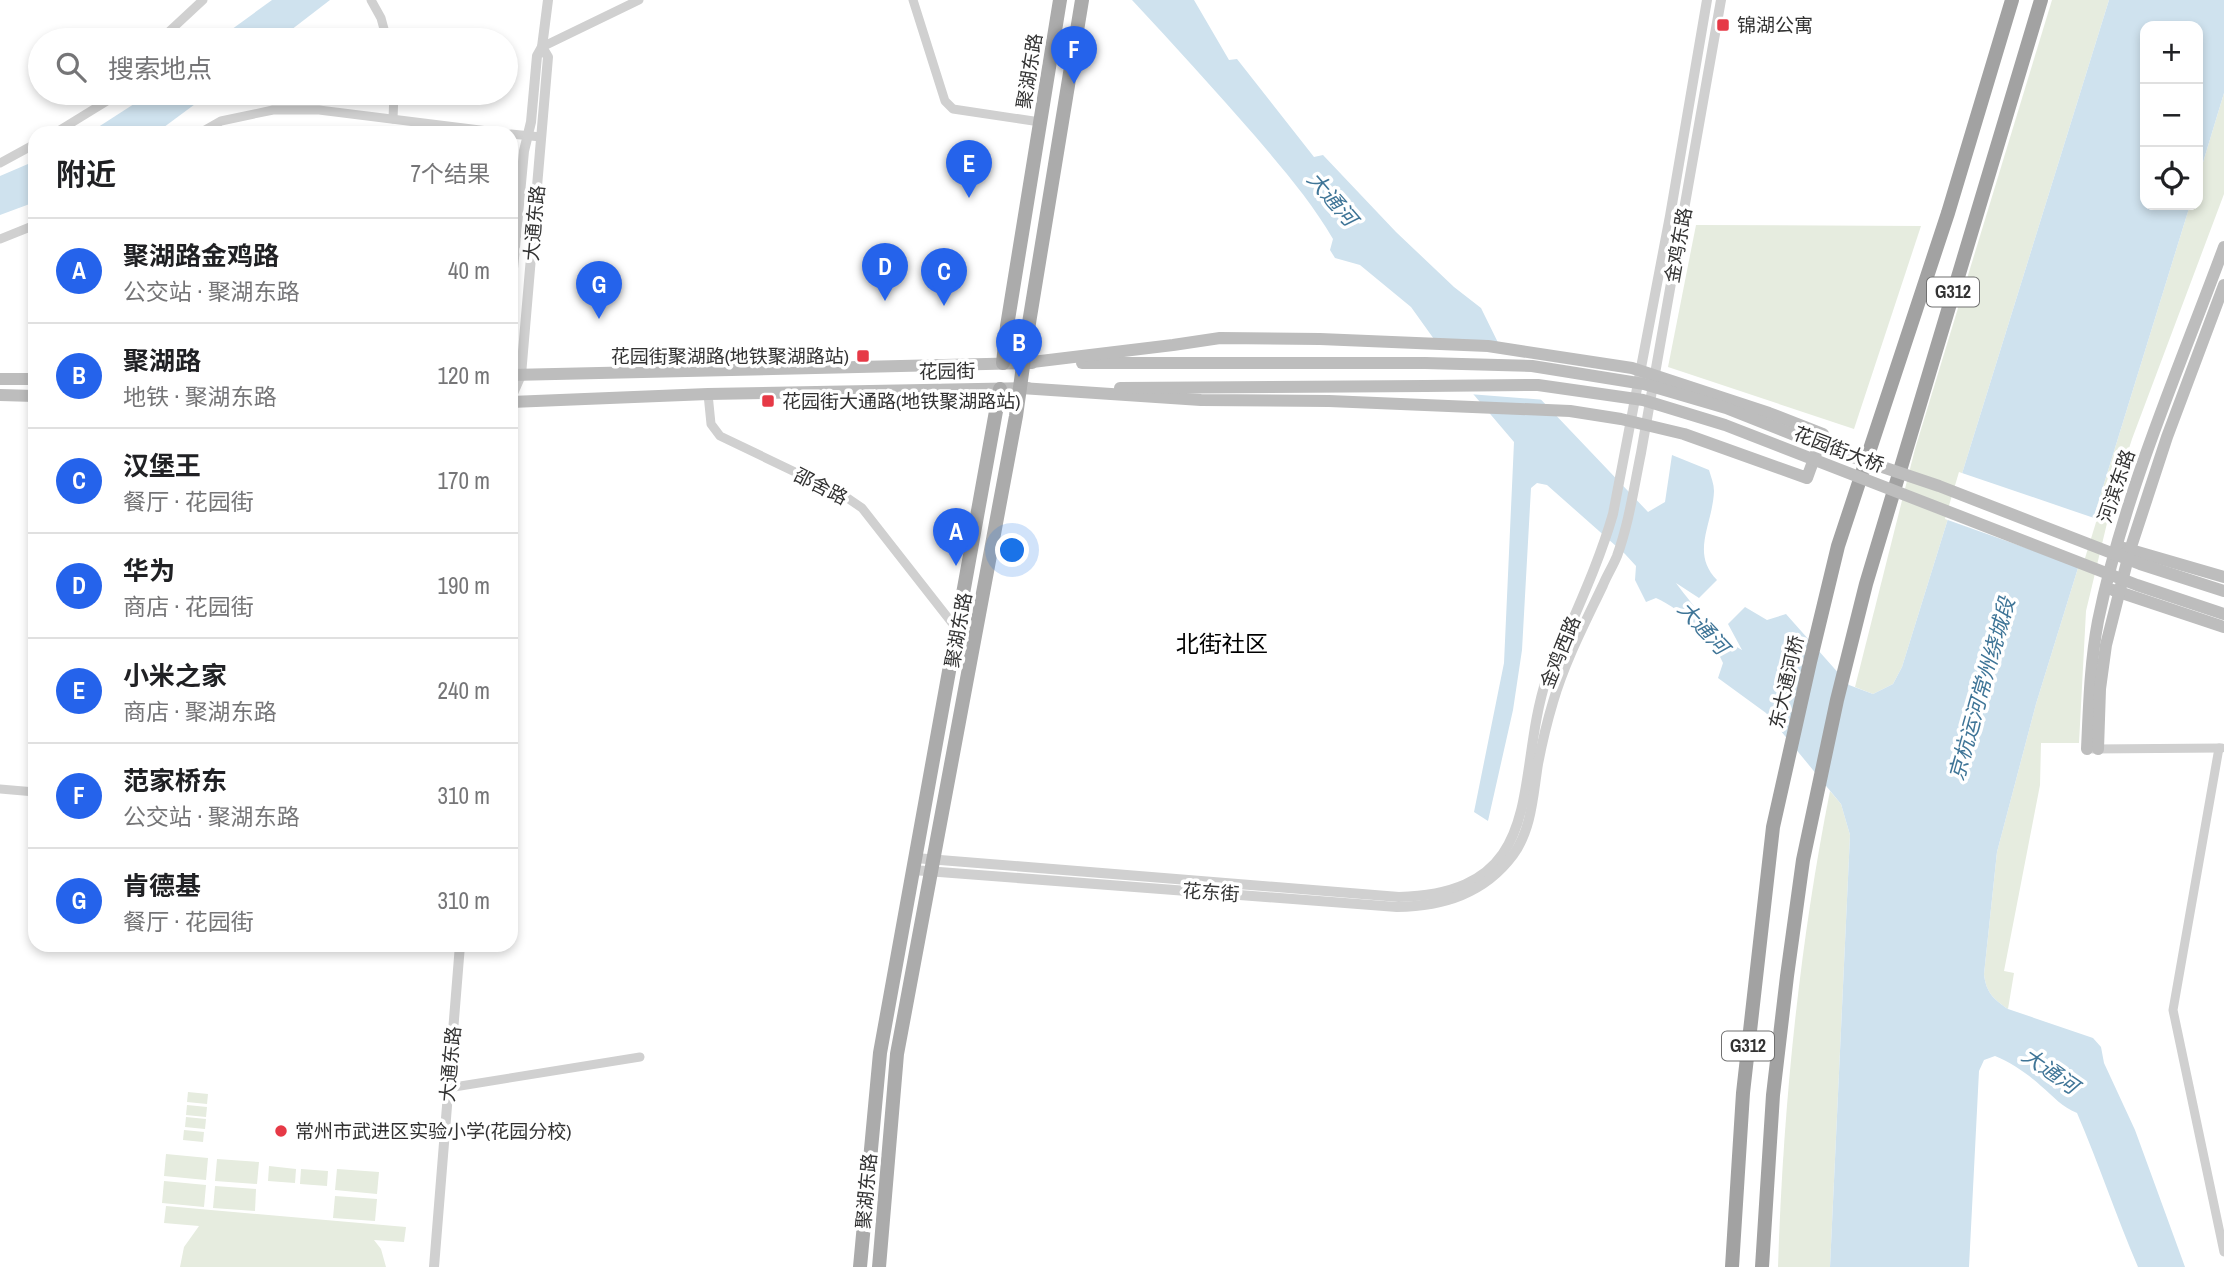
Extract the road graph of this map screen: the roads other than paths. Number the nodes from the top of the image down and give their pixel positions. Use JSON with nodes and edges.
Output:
{"nodes":[{"id":1,"x":203,"y":0,"type":"edge"},
{"id":2,"x":371,"y":0,"type":"edge"},
{"id":3,"x":548,"y":0,"type":"edge"},
{"id":4,"x":639,"y":0,"type":"edge"},
{"id":5,"x":913,"y":0,"type":"edge"},
{"id":6,"x":1060,"y":0,"type":"edge"},
{"id":7,"x":1082,"y":0,"type":"edge"},
{"id":8,"x":1707,"y":0,"type":"edge"},
{"id":9,"x":1721,"y":0,"type":"edge"},
{"id":10,"x":2012,"y":0,"type":"edge"},
{"id":11,"x":2041,"y":0,"type":"edge"},
{"id":12,"x":173,"y":28,"type":"edge"},
{"id":13,"x":384,"y":28,"type":"edge"},
{"id":14,"x":542,"y":47,"type":"junction"},
{"id":15,"x":100,"y":105,"type":"edge"},
{"id":16,"x":394,"y":105,"type":"edge"},
{"id":17,"x":393,"y":119,"type":"junction"},
{"id":18,"x":1040,"y":122,"type":"junction"},
{"id":19,"x":66,"y":126,"type":"edge"},
{"id":20,"x":212,"y":126,"type":"edge"},
{"id":21,"x":448,"y":126,"type":"edge"},
{"id":22,"x":518,"y":135,"type":"edge"},
{"id":23,"x":528,"y":136,"type":"junction"},
{"id":24,"x":541,"y":137,"type":"junction"},
{"id":25,"x":28,"y":148,"type":"edge"},
{"id":26,"x":0,"y":163,"type":"edge"},
{"id":27,"x":518,"y":215,"type":"edge"},
{"id":28,"x":28,"y":228,"type":"edge"},
{"id":29,"x":0,"y":239,"type":"edge"},
{"id":30,"x":2224,"y":247,"type":"edge"},
{"id":31,"x":2224,"y":285,"type":"edge"},
{"id":32,"x":518,"y":356,"type":"edge"},
{"id":33,"x":1003,"y":363,"type":"junction"},
{"id":34,"x":1024,"y":363,"type":"junction"},
{"id":35,"x":1425,"y":363,"type":"joint"},
{"id":36,"x":1641,"y":371,"type":"junction"},
{"id":37,"x":518,"y":375,"type":"edge"},
{"id":38,"x":1655,"y":375,"type":"junction"},
{"id":39,"x":0,"y":379,"type":"edge"},
{"id":40,"x":28,"y":379,"type":"edge"},
{"id":41,"x":1425,"y":386,"type":"joint"},
{"id":42,"x":1021,"y":388,"type":"junction"},
{"id":43,"x":1000,"y":389,"type":"junction"},
{"id":44,"x":708,"y":394,"type":"junction"},
{"id":45,"x":0,"y":395,"type":"edge"},
{"id":46,"x":28,"y":396,"type":"edge"},
{"id":47,"x":518,"y":400,"type":"edge"},
{"id":48,"x":1632,"y":421,"type":"junction"},
{"id":49,"x":1646,"y":425,"type":"junction"},
{"id":50,"x":1621,"y":479,"type":"joint"},
{"id":51,"x":1634,"y":489,"type":"joint"},
{"id":52,"x":2123,"y":548,"type":"junction"},
{"id":53,"x":2224,"y":577,"type":"edge"},
{"id":54,"x":2112,"y":590,"type":"junction"},
{"id":55,"x":2224,"y":591,"type":"edge"},
{"id":56,"x":2224,"y":614,"type":"edge"},
{"id":57,"x":2224,"y":626,"type":"edge"},
{"id":58,"x":956,"y":628,"type":"junction"},
{"id":59,"x":2221,"y":748,"type":"edge"},
{"id":60,"x":2093,"y":749,"type":"joint"},
{"id":61,"x":0,"y":789,"type":"edge"},
{"id":62,"x":28,"y":791,"type":"edge"},
{"id":63,"x":914,"y":864,"type":"junction"},
{"id":64,"x":934,"y":865,"type":"junction"},
{"id":65,"x":1496,"y":867,"type":"junction"},
{"id":66,"x":459,"y":952,"type":"edge"},
{"id":67,"x":640,"y":1057,"type":"dead end"},
{"id":68,"x":448,"y":1088,"type":"junction"},
{"id":69,"x":2224,"y":1252,"type":"edge"},
{"id":70,"x":434,"y":1267,"type":"edge"},
{"id":71,"x":860,"y":1267,"type":"edge"},
{"id":72,"x":879,"y":1267,"type":"edge"},
{"id":73,"x":1732,"y":1267,"type":"edge"},
{"id":74,"x":1762,"y":1267,"type":"edge"}],
"edges":[{"from":1,"to":12,"type":"street"},
{"from":2,"to":13,"type":"street"},
{"from":3,"to":14,"type":"street","name":"大通东路"},
{"from":4,"to":14,"type":"street"},
{"from":5,"to":18,"type":"street"},
{"from":6,"to":18,"type":"main road","name":"聚湖东路"},
{"from":7,"to":34,"type":"main road","name":"聚湖东路"},
{"from":8,"to":36,"type":"street","name":"金鸡东路"},
{"from":9,"to":38,"type":"street","name":"金鸡东路"},
{"from":10,"to":73,"type":"highway","name":"东大通河桥","number":"G312"},
{"from":11,"to":74,"type":"highway","number":"G312"},
{"from":14,"to":23,"type":"street","name":"大通东路"},
{"from":14,"to":24,"type":"street","name":"大通东路"},
{"from":15,"to":19,"type":"street"},
{"from":16,"to":17,"type":"street"},
{"from":17,"to":20,"type":"street"},
{"from":17,"to":21,"type":"street"},
{"from":18,"to":33,"type":"main road","name":"聚湖东路"},
{"from":22,"to":23,"type":"street"},
{"from":23,"to":24,"type":"street"},
{"from":23,"to":27,"type":"street","name":"大通东路"},
{"from":24,"to":32,"type":"street","name":"大通东路"},
{"from":25,"to":26,"type":"street"},
{"from":28,"to":29,"type":"street"},
{"from":30,"to":52,"type":"main road","name":"河滨东路"},
{"from":31,"to":52,"type":"main road","name":"河滨东路"},
{"from":33,"to":34,"type":"main road","name":"花园街"},
{"from":33,"to":37,"type":"main road","name":"花园街"},
{"from":33,"to":43,"type":"main road","name":"聚湖东路"},
{"from":34,"to":35,"type":"main road","name":"花园街"},
{"from":34,"to":36,"type":"main road"},
{"from":34,"to":42,"type":"main road","name":"聚湖东路"},
{"from":35,"to":55,"type":"main road","name":"花园街大桥","bridge":true},
{"from":36,"to":38,"type":"main road"},
{"from":36,"to":48,"type":"street","name":"金鸡东路"},
{"from":38,"to":49,"type":"street","name":"金鸡东路"},
{"from":38,"to":49,"type":"main road"},
{"from":39,"to":40,"type":"main road"},
{"from":41,"to":42,"type":"main road","name":"花园街"},
{"from":41,"to":56,"type":"main road","name":"花园街大桥","bridge":true},
{"from":42,"to":43,"type":"main road","name":"花园街"},
{"from":42,"to":48,"type":"main road"},
{"from":42,"to":64,"type":"main road","name":"聚湖东路"},
{"from":43,"to":44,"type":"main road","name":"花园街"},
{"from":43,"to":58,"type":"main road","name":"聚湖东路"},
{"from":44,"to":47,"type":"main road","name":"花园街"},
{"from":44,"to":58,"type":"street","name":"邵舍路"},
{"from":45,"to":46,"type":"main road"},
{"from":48,"to":49,"type":"main road"},
{"from":48,"to":50,"type":"street","name":"金鸡东路"},
{"from":49,"to":51,"type":"street","name":"金鸡东路"},
{"from":50,"to":65,"type":"street","name":"金鸡西路"},
{"from":51,"to":65,"type":"street","name":"金鸡西路"},
{"from":52,"to":53,"type":"main road"},
{"from":52,"to":54,"type":"main road","name":"河滨东路"},
{"from":54,"to":57,"type":"main road"},
{"from":54,"to":60,"type":"main road","name":"河滨东路"},
{"from":58,"to":63,"type":"main road","name":"聚湖东路"},
{"from":59,"to":60,"type":"street"},
{"from":59,"to":69,"type":"street"},
{"from":61,"to":62,"type":"street"},
{"from":63,"to":64,"type":"street","name":"花东街"},
{"from":63,"to":71,"type":"main road","name":"聚湖东路"},
{"from":64,"to":65,"type":"street","name":"花东街"},
{"from":64,"to":72,"type":"main road","name":"聚湖东路"},
{"from":66,"to":68,"type":"street","name":"大通东路"},
{"from":67,"to":68,"type":"street"},
{"from":68,"to":70,"type":"street","name":"大通东路"}]}
